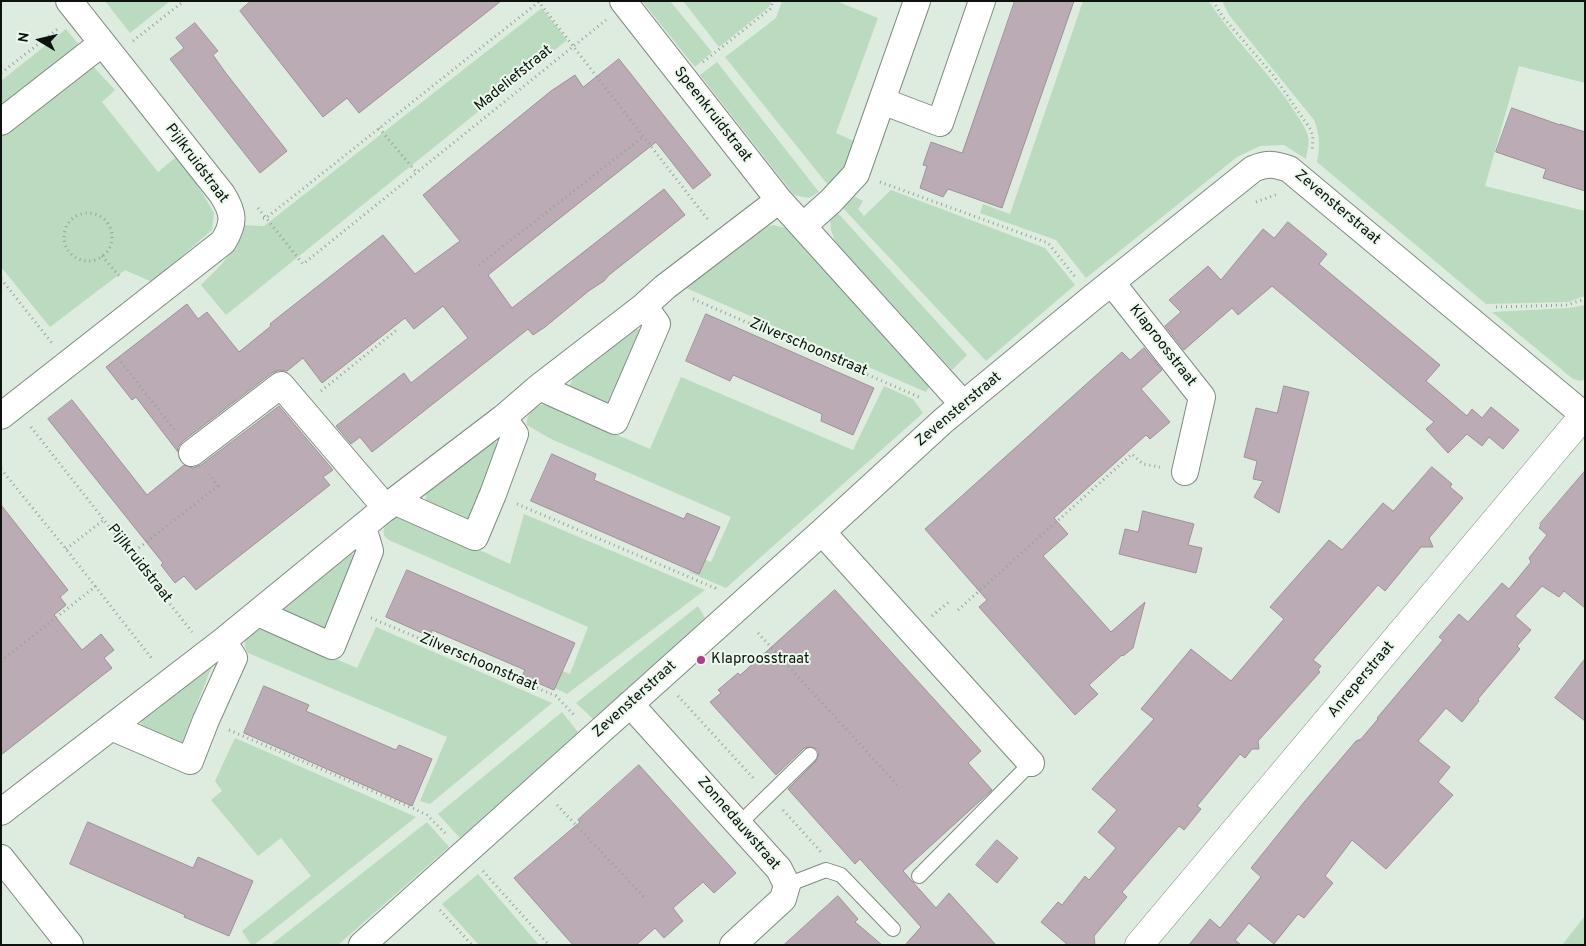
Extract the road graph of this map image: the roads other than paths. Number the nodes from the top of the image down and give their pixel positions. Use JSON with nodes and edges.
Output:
{"nodes":[{"id":1,"x":917,"y":1,"type":"edge"},
{"id":2,"x":982,"y":1,"type":"edge"},
{"id":3,"x":625,"y":3,"type":"edge"},
{"id":4,"x":73,"y":7,"type":"edge"},
{"id":5,"x":107,"y":50,"type":"junction"},
{"id":6,"x":882,"y":101,"type":"junction"},
{"id":7,"x":1,"y":122,"type":"edge"},
{"id":8,"x":780,"y":200,"type":"junction"},
{"id":9,"x":803,"y":226,"type":"junction"},
{"id":10,"x":1102,"y":290,"type":"junction"},
{"id":11,"x":644,"y":306,"type":"junction"},
{"id":12,"x":539,"y":387,"type":"junction"},
{"id":13,"x":963,"y":404,"type":"junction"},
{"id":14,"x":8,"y":410,"type":"edge"},
{"id":15,"x":1585,"y":414,"type":"edge"},
{"id":16,"x":503,"y":418,"type":"junction"},
{"id":17,"x":192,"y":453,"type":"dead end"},
{"id":18,"x":1185,"y":472,"type":"road end"},
{"id":19,"x":390,"y":505,"type":"junction"},
{"id":20,"x":363,"y":527,"type":"junction"},
{"id":21,"x":822,"y":532,"type":"junction"},
{"id":22,"x":258,"y":613,"type":"junction"},
{"id":23,"x":216,"y":647,"type":"junction"},
{"id":24,"x":630,"y":704,"type":"junction"},
{"id":25,"x":111,"y":727,"type":"junction"},
{"id":26,"x":810,"y":756,"type":"dead end"},
{"id":27,"x":1031,"y":763,"type":"joint"},
{"id":28,"x":1,"y":812,"type":"edge"},
{"id":29,"x":739,"y":824,"type":"junction"},
{"id":30,"x":1,"y":858,"type":"edge"},
{"id":31,"x":919,"y":876,"type":"dead end"},
{"id":32,"x":787,"y":885,"type":"junction"},
{"id":33,"x":893,"y":929,"type":"dead end"},
{"id":34,"x":70,"y":945,"type":"edge"},
{"id":35,"x":362,"y":945,"type":"edge"},
{"id":36,"x":733,"y":945,"type":"edge"},
{"id":37,"x":1140,"y":945,"type":"edge"}],
"edges":[{"from":1,"to":6,"type":"street"},
{"from":2,"to":6,"type":"street"},
{"from":3,"to":8,"type":"street","name":"Speenkruidstraat"},
{"from":4,"to":5,"type":"street","name":"Pijlkruidstraat"},
{"from":5,"to":7,"type":"street"},
{"from":5,"to":14,"type":"street","name":"Pijlkruidstraat"},
{"from":6,"to":9,"type":"street"},
{"from":8,"to":9,"type":"street","name":"Speenkruidstraat"},
{"from":8,"to":11,"type":"street"},
{"from":9,"to":13,"type":"street","name":"Speenkruidstraat"},
{"from":10,"to":13,"type":"street","name":"Zevensterstraat"},
{"from":10,"to":15,"type":"street","name":"Zevensterstraat"},
{"from":10,"to":18,"type":"street","name":"Klaproosstraat"},
{"from":11,"to":12,"type":"street"},
{"from":11,"to":12,"type":"street"},
{"from":12,"to":16,"type":"street"},
{"from":13,"to":21,"type":"street","name":"Zevensterstraat"},
{"from":15,"to":37,"type":"street","name":"Anreperstraat"},
{"from":16,"to":19,"type":"street"},
{"from":16,"to":19,"type":"street"},
{"from":17,"to":19,"type":"street"},
{"from":19,"to":20,"type":"street"},
{"from":20,"to":22,"type":"street"},
{"from":20,"to":22,"type":"street"},
{"from":21,"to":24,"type":"street","name":"Zevensterstraat"},
{"from":21,"to":27,"type":"street"},
{"from":22,"to":23,"type":"street"},
{"from":23,"to":25,"type":"street"},
{"from":23,"to":25,"type":"street"},
{"from":24,"to":29,"type":"street","name":"Zonnedauwstraat"},
{"from":24,"to":35,"type":"street","name":"Zevensterstraat"},
{"from":25,"to":28,"type":"street"},
{"from":26,"to":29,"type":"lane"},
{"from":27,"to":31,"type":"lane"},
{"from":29,"to":32,"type":"street","name":"Zonnedauwstraat"},
{"from":30,"to":34,"type":"street"},
{"from":32,"to":33,"type":"lane"},
{"from":32,"to":36,"type":"street","name":"Zonnedauwstraat"}]}
